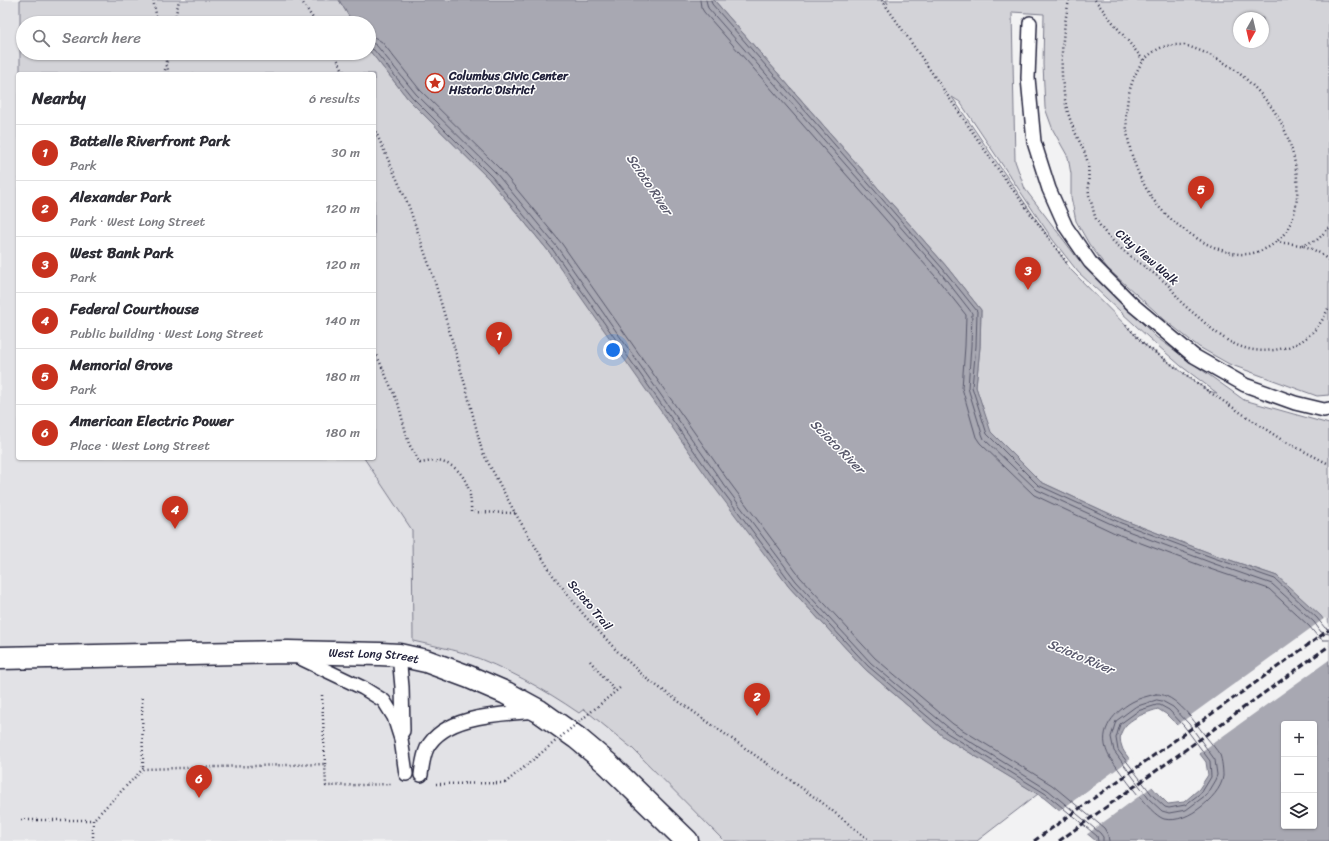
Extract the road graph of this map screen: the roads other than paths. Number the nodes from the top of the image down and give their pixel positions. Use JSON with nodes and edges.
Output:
{"nodes":[{"id":1,"x":1030,"y":23,"type":"dead end"},
{"id":2,"x":1329,"y":409,"type":"edge"},
{"id":3,"x":288,"y":652,"type":"junction"},
{"id":4,"x":399,"y":655,"type":"junction"},
{"id":5,"x":0,"y":658,"type":"edge"},
{"id":6,"x":539,"y":711,"type":"junction"},
{"id":7,"x":404,"y":757,"type":"junction"},
{"id":8,"x":402,"y":779,"type":"road end"},
{"id":9,"x":425,"y":780,"type":"road end"},
{"id":10,"x":688,"y":841,"type":"edge"}],
"edges":[{"from":1,"to":2,"type":"lane"},
{"from":3,"to":4,"type":"main road","name":"West Long Street"},
{"from":3,"to":5,"type":"main road","name":"West Long Street"},
{"from":3,"to":7,"type":"lane"},
{"from":4,"to":6,"type":"main road","name":"West Long Street"},
{"from":4,"to":7,"type":"lane"},
{"from":6,"to":9,"type":"lane"},
{"from":6,"to":10,"type":"main road","name":"West Long Street"},
{"from":7,"to":8,"type":"lane"}]}
